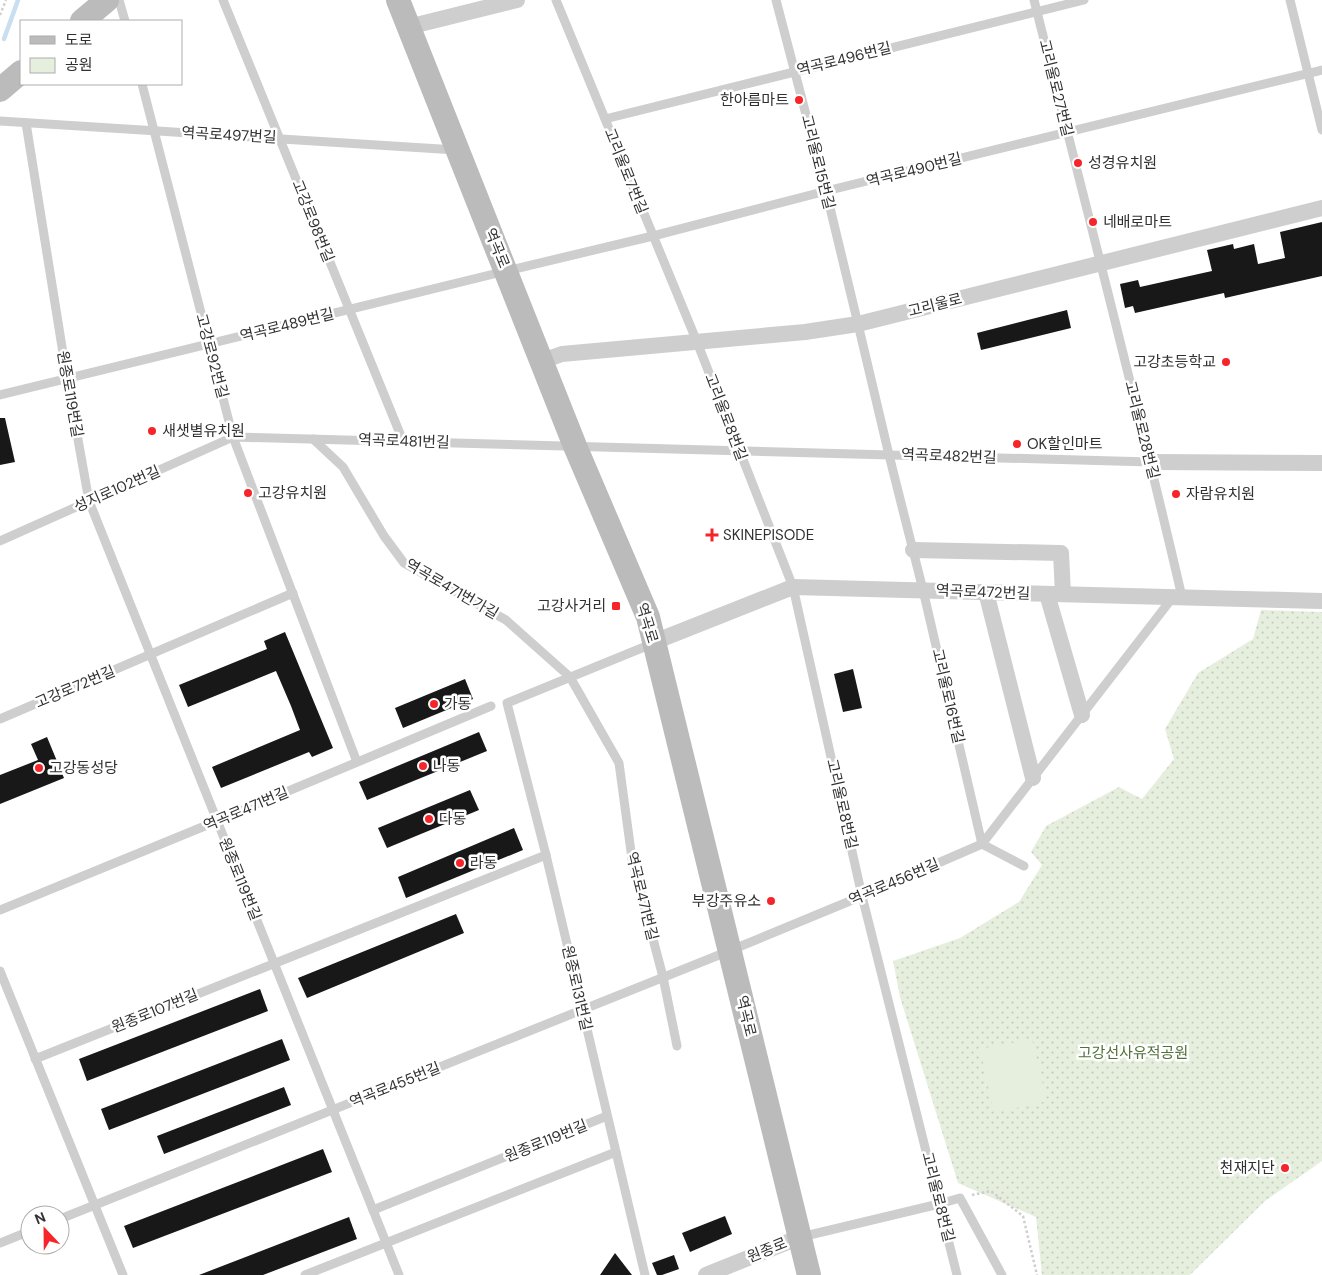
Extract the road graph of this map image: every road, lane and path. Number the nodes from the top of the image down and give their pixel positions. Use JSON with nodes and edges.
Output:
{"nodes":[{"id":1,"x":6,"y":0,"type":"edge"},
{"id":2,"x":107,"y":0,"type":"edge"},
{"id":3,"x":119,"y":0,"type":"edge"},
{"id":4,"x":223,"y":0,"type":"edge"},
{"id":5,"x":398,"y":0,"type":"edge"},
{"id":6,"x":516,"y":0,"type":"edge"},
{"id":7,"x":556,"y":0,"type":"edge"},
{"id":8,"x":776,"y":0,"type":"edge"},
{"id":9,"x":1034,"y":0,"type":"edge"},
{"id":10,"x":1084,"y":0,"type":"edge"},
{"id":11,"x":1290,"y":0,"type":"edge"},
{"id":12,"x":1037,"y":12,"type":"junction"},
{"id":13,"x":0,"y":15,"type":"edge"},
{"id":14,"x":83,"y":20,"type":"edge"},
{"id":15,"x":125,"y":20,"type":"edge"},
{"id":16,"x":408,"y":27,"type":"junction"},
{"id":17,"x":1322,"y":70,"type":"edge"},
{"id":18,"x":794,"y":72,"type":"junction"},
{"id":19,"x":20,"y":73,"type":"edge"},
{"id":20,"x":1308,"y":74,"type":"junction"},
{"id":21,"x":142,"y":85,"type":"edge"},
{"id":22,"x":0,"y":90,"type":"edge"},
{"id":23,"x":605,"y":119,"type":"junction"},
{"id":24,"x":0,"y":121,"type":"edge"},
{"id":25,"x":26,"y":123,"type":"junction"},
{"id":26,"x":1322,"y":130,"type":"edge"},
{"id":27,"x":155,"y":131,"type":"junction"},
{"id":28,"x":1067,"y":133,"type":"junction"},
{"id":29,"x":280,"y":138,"type":"junction"},
{"id":30,"x":457,"y":150,"type":"junction"},
{"id":31,"x":826,"y":191,"type":"junction"},
{"id":32,"x":1322,"y":208,"type":"edge"},
{"id":33,"x":653,"y":236,"type":"junction"},
{"id":34,"x":1100,"y":264,"type":"junction"},
{"id":35,"x":506,"y":271,"type":"junction"},
{"id":36,"x":350,"y":310,"type":"junction"},
{"id":37,"x":858,"y":324,"type":"junction"},
{"id":38,"x":697,"y":342,"type":"junction"},
{"id":39,"x":209,"y":344,"type":"junction"},
{"id":40,"x":542,"y":361,"type":"junction"},
{"id":41,"x":67,"y":378,"type":"junction"},
{"id":42,"x":0,"y":395,"type":"edge"},
{"id":43,"x":233,"y":436,"type":"junction"},
{"id":44,"x":313,"y":439,"type":"junction"},
{"id":45,"x":403,"y":441,"type":"junction"},
{"id":46,"x":575,"y":446,"type":"junction"},
{"id":47,"x":739,"y":451,"type":"junction"},
{"id":48,"x":889,"y":455,"type":"junction"},
{"id":49,"x":1151,"y":462,"type":"junction"},
{"id":50,"x":1322,"y":463,"type":"edge"},
{"id":51,"x":90,"y":501,"type":"junction"},
{"id":52,"x":0,"y":541,"type":"edge"},
{"id":53,"x":913,"y":550,"type":"junction"},
{"id":54,"x":793,"y":586,"type":"junction"},
{"id":55,"x":923,"y":590,"type":"junction"},
{"id":56,"x":986,"y":592,"type":"junction"},
{"id":57,"x":293,"y":593,"type":"junction"},
{"id":58,"x":1055,"y":594,"type":"junction"},
{"id":59,"x":1178,"y":597,"type":"junction"},
{"id":60,"x":1322,"y":601,"type":"edge"},
{"id":61,"x":654,"y":642,"type":"junction"},
{"id":62,"x":151,"y":654,"type":"junction"},
{"id":63,"x":570,"y":677,"type":"junction"},
{"id":64,"x":491,"y":706,"type":"dead end"},
{"id":65,"x":1082,"y":715,"type":"junction"},
{"id":66,"x":0,"y":719,"type":"edge"},
{"id":67,"x":357,"y":762,"type":"junction"},
{"id":68,"x":1033,"y":778,"type":"junction"},
{"id":69,"x":217,"y":821,"type":"junction"},
{"id":70,"x":982,"y":844,"type":"junction"},
{"id":71,"x":546,"y":855,"type":"junction"},
{"id":72,"x":1024,"y":866,"type":"dead end"},
{"id":73,"x":862,"y":896,"type":"junction"},
{"id":74,"x":0,"y":910,"type":"edge"},
{"id":75,"x":729,"y":951,"type":"junction"},
{"id":76,"x":274,"y":964,"type":"junction"},
{"id":77,"x":0,"y":971,"type":"edge"},
{"id":78,"x":663,"y":977,"type":"junction"},
{"id":79,"x":582,"y":1010,"type":"junction"},
{"id":80,"x":677,"y":1046,"type":"dead end"},
{"id":81,"x":36,"y":1059,"type":"junction"},
{"id":82,"x":333,"y":1110,"type":"junction"},
{"id":83,"x":607,"y":1116,"type":"junction"},
{"id":84,"x":616,"y":1152,"type":"junction"},
{"id":85,"x":960,"y":1198,"type":"junction"},
{"id":86,"x":940,"y":1204,"type":"junction"},
{"id":87,"x":94,"y":1205,"type":"junction"},
{"id":88,"x":373,"y":1210,"type":"junction"},
{"id":89,"x":70,"y":1215,"type":"edge"},
{"id":90,"x":20,"y":1235,"type":"edge"},
{"id":91,"x":800,"y":1237,"type":"junction"},
{"id":92,"x":0,"y":1243,"type":"edge"},
{"id":93,"x":386,"y":1243,"type":"junction"},
{"id":94,"x":123,"y":1275,"type":"edge"},
{"id":95,"x":305,"y":1275,"type":"edge"},
{"id":96,"x":399,"y":1275,"type":"edge"},
{"id":97,"x":645,"y":1275,"type":"edge"},
{"id":98,"x":706,"y":1275,"type":"edge"},
{"id":99,"x":810,"y":1275,"type":"edge"},
{"id":100,"x":957,"y":1275,"type":"edge"},
{"id":101,"x":1002,"y":1275,"type":"edge"},
{"id":102,"x":1037,"y":1275,"type":"edge"}],
"edges":[{"from":1,"to":13,"type":"path"},
{"from":2,"to":14,"type":"street"},
{"from":3,"to":15,"type":"lane"},
{"from":4,"to":29,"type":"lane","name":"고강로98번길"},
{"from":5,"to":16,"type":"street","name":"역곡로"},
{"from":6,"to":16,"type":"street"},
{"from":7,"to":23,"type":"lane","name":"고리울로7번길"},
{"from":8,"to":18,"type":"lane","name":"고리울로15번길"},
{"from":9,"to":12,"type":"lane","name":"고리울로27번길"},
{"from":10,"to":12,"type":"lane","name":"역곡로496번길"},
{"from":11,"to":20,"type":"lane"},
{"from":12,"to":18,"type":"lane","name":"역곡로496번길"},
{"from":12,"to":28,"type":"lane","name":"고리울로27번길"},
{"from":16,"to":30,"type":"street","name":"역곡로"},
{"from":17,"to":20,"type":"lane","name":"역곡로490번길"},
{"from":18,"to":23,"type":"lane","name":"역곡로496번길"},
{"from":18,"to":31,"type":"lane","name":"고리울로15번길"},
{"from":19,"to":22,"type":"street"},
{"from":20,"to":26,"type":"lane"},
{"from":20,"to":28,"type":"lane","name":"역곡로490번길"},
{"from":21,"to":27,"type":"lane","name":"고강로92번길"},
{"from":23,"to":33,"type":"lane","name":"고리울로7번길"},
{"from":24,"to":25,"type":"lane","name":"역곡로497번길"},
{"from":25,"to":27,"type":"lane","name":"역곡로497번길"},
{"from":25,"to":41,"type":"lane","name":"원종로119번길"},
{"from":27,"to":29,"type":"lane","name":"역곡로497번길"},
{"from":27,"to":39,"type":"lane","name":"고강로92번길"},
{"from":28,"to":31,"type":"lane","name":"역곡로490번길"},
{"from":28,"to":34,"type":"lane","name":"고리울로27번길"},
{"from":29,"to":30,"type":"lane","name":"역곡로497번길"},
{"from":29,"to":36,"type":"lane","name":"고강로98번길"},
{"from":30,"to":35,"type":"street","name":"역곡로"},
{"from":31,"to":33,"type":"lane","name":"역곡로490번길"},
{"from":31,"to":37,"type":"lane","name":"고리울로15번길"},
{"from":32,"to":34,"type":"street","name":"고리울로"},
{"from":33,"to":35,"type":"lane","name":"역곡로490번길"},
{"from":33,"to":38,"type":"lane","name":"고리울로7번길"},
{"from":34,"to":37,"type":"street","name":"고리울로"},
{"from":34,"to":49,"type":"lane","name":"고리울로28번길"},
{"from":35,"to":36,"type":"lane","name":"역곡로489번길"},
{"from":35,"to":40,"type":"street","name":"역곡로"},
{"from":36,"to":39,"type":"lane","name":"역곡로489번길"},
{"from":36,"to":45,"type":"lane","name":"고강로98번길"},
{"from":37,"to":38,"type":"street","name":"고리울로"},
{"from":37,"to":48,"type":"lane","name":"고리울로16번길"},
{"from":38,"to":40,"type":"street","name":"고리울로"},
{"from":38,"to":47,"type":"lane","name":"고리울로8번길"},
{"from":39,"to":41,"type":"lane","name":"역곡로489번길"},
{"from":39,"to":43,"type":"lane","name":"고강로92번길"},
{"from":40,"to":46,"type":"street","name":"역곡로"},
{"from":41,"to":42,"type":"lane","name":"역곡로489번길"},
{"from":41,"to":51,"type":"lane","name":"원종로119번길"},
{"from":43,"to":44,"type":"lane","name":"역곡로481번길"},
{"from":43,"to":51,"type":"lane","name":"성지로102번길"},
{"from":43,"to":57,"type":"lane","name":"고강로92번길"},
{"from":44,"to":45,"type":"lane","name":"역곡로481번길"},
{"from":44,"to":63,"type":"lane","name":"역곡로471번가길"},
{"from":45,"to":46,"type":"lane","name":"역곡로481번길"},
{"from":46,"to":47,"type":"lane","name":"역곡로482번길"},
{"from":46,"to":61,"type":"street","name":"역곡로"},
{"from":47,"to":48,"type":"lane","name":"역곡로482번길"},
{"from":47,"to":54,"type":"lane","name":"고리울로8번길"},
{"from":48,"to":49,"type":"lane","name":"역곡로482번길"},
{"from":48,"to":53,"type":"lane","name":"고리울로16번길"},
{"from":49,"to":50,"type":"street","name":"역곡로482번길"},
{"from":49,"to":59,"type":"lane","name":"고리울로28번길"},
{"from":51,"to":52,"type":"lane","name":"성지로102번길"},
{"from":51,"to":62,"type":"lane","name":"원종로119번길"},
{"from":53,"to":55,"type":"lane","name":"고리울로16번길"},
{"from":53,"to":58,"type":"street"},
{"from":54,"to":55,"type":"street","name":"역곡로472번길"},
{"from":54,"to":61,"type":"street","name":"역곡로472번길"},
{"from":54,"to":73,"type":"lane","name":"고리울로8번길"},
{"from":55,"to":56,"type":"street","name":"역곡로472번길"},
{"from":55,"to":70,"type":"lane","name":"고리울로16번길"},
{"from":56,"to":58,"type":"street","name":"역곡로472번길"},
{"from":56,"to":68,"type":"street"},
{"from":57,"to":62,"type":"lane"},
{"from":57,"to":67,"type":"lane","name":"고강로92번길"},
{"from":58,"to":59,"type":"street","name":"역곡로472번길"},
{"from":58,"to":65,"type":"street"},
{"from":59,"to":60,"type":"street","name":"역곡로472번길"},
{"from":59,"to":65,"type":"lane","name":"역곡로456번길"},
{"from":61,"to":63,"type":"lane"},
{"from":61,"to":75,"type":"street","name":"역곡로"},
{"from":62,"to":66,"type":"lane","name":"고강로72번길"},
{"from":62,"to":69,"type":"lane","name":"원종로119번길"},
{"from":63,"to":71,"type":"lane","name":"원종로131번길"},
{"from":63,"to":78,"type":"lane","name":"역곡로471번길"},
{"from":64,"to":67,"type":"lane","name":"역곡로471번길"},
{"from":65,"to":68,"type":"lane","name":"역곡로456번길"},
{"from":67,"to":69,"type":"lane","name":"역곡로471번길"},
{"from":68,"to":70,"type":"lane","name":"역곡로456번길"},
{"from":69,"to":74,"type":"lane","name":"역곡로471번길"},
{"from":69,"to":76,"type":"lane","name":"원종로119번길"},
{"from":70,"to":72,"type":"lane"},
{"from":70,"to":73,"type":"lane","name":"역곡로456번길"},
{"from":71,"to":76,"type":"lane"},
{"from":71,"to":79,"type":"lane","name":"원종로131번길"},
{"from":73,"to":75,"type":"lane","name":"역곡로456번길"},
{"from":73,"to":86,"type":"lane","name":"고리울로8번길"},
{"from":75,"to":78,"type":"lane","name":"역곡로455번길"},
{"from":75,"to":91,"type":"street","name":"역곡로"},
{"from":76,"to":81,"type":"lane","name":"원종로107번길"},
{"from":76,"to":82,"type":"lane","name":"원종로119번길"},
{"from":77,"to":81,"type":"lane"},
{"from":78,"to":79,"type":"lane","name":"역곡로455번길"},
{"from":78,"to":80,"type":"lane"},
{"from":79,"to":82,"type":"lane","name":"역곡로455번길"},
{"from":79,"to":83,"type":"lane","name":"원종로131번길"},
{"from":81,"to":87,"type":"lane"},
{"from":82,"to":87,"type":"lane","name":"역곡로455번길"},
{"from":82,"to":88,"type":"lane","name":"원종로119번길"},
{"from":83,"to":84,"type":"lane","name":"원종로131번길"},
{"from":83,"to":88,"type":"lane","name":"원종로119번길"},
{"from":84,"to":93,"type":"lane"},
{"from":84,"to":97,"type":"lane","name":"원종로131번길"},
{"from":85,"to":86,"type":"lane"},
{"from":85,"to":101,"type":"lane"},
{"from":85,"to":102,"type":"path"},
{"from":86,"to":91,"type":"lane"},
{"from":86,"to":100,"type":"lane","name":"고리울로8번길"},
{"from":87,"to":89,"type":"lane","name":"역곡로455번길"},
{"from":87,"to":94,"type":"lane"},
{"from":88,"to":93,"type":"lane","name":"원종로119번길"},
{"from":90,"to":92,"type":"lane"},
{"from":91,"to":98,"type":"street","name":"원종로"},
{"from":91,"to":99,"type":"street","name":"역곡로"},
{"from":93,"to":95,"type":"lane"},
{"from":93,"to":96,"type":"lane","name":"원종로119번길"}]}
